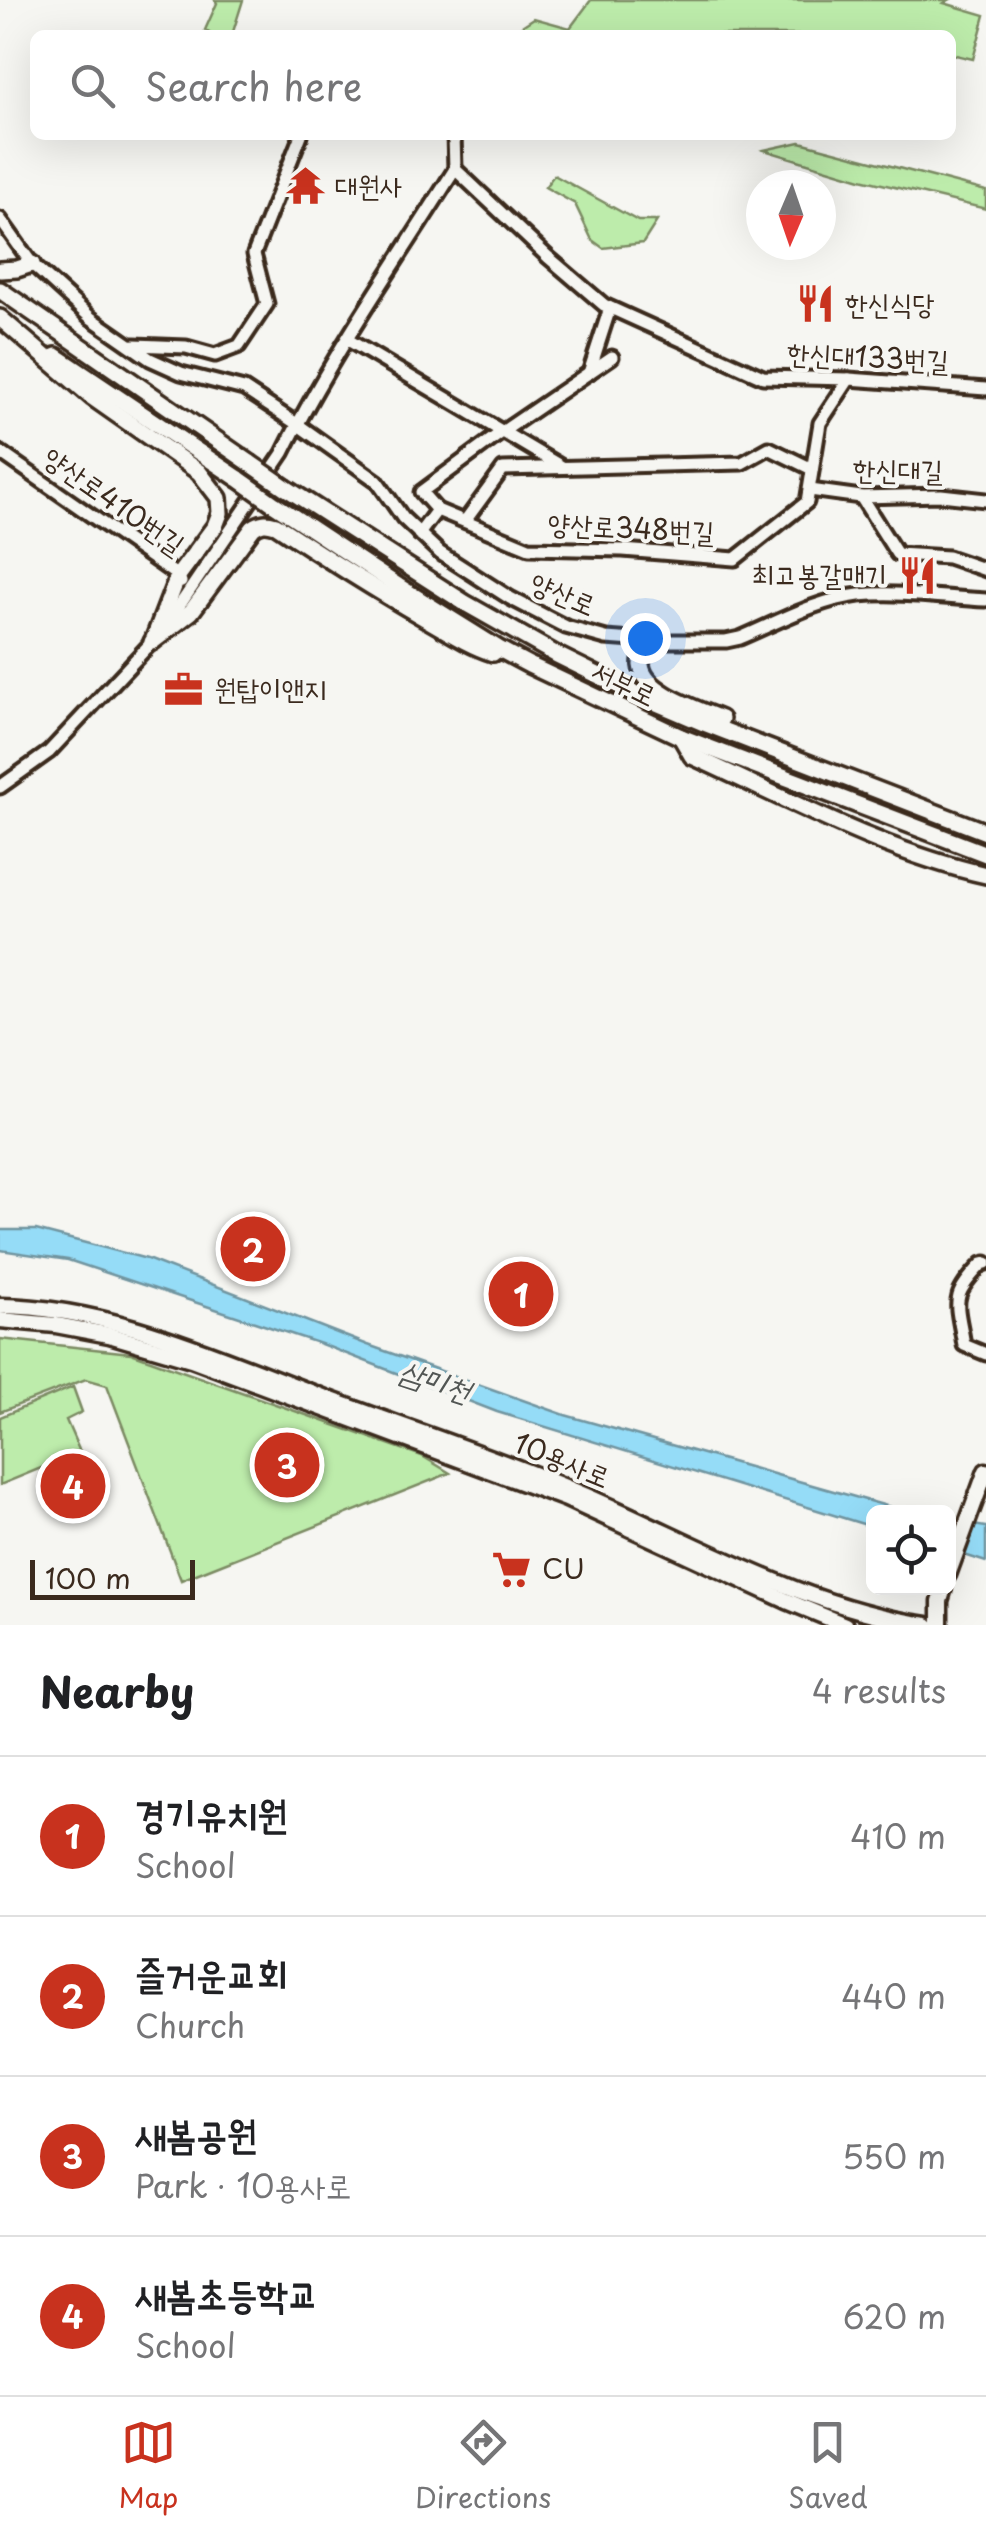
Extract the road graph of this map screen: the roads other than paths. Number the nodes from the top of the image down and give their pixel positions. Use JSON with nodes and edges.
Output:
{"nodes":[{"id":1,"x":299,"y":140,"type":"edge"},
{"id":2,"x":454,"y":140,"type":"edge"},
{"id":3,"x":455,"y":169,"type":"junction"},
{"id":4,"x":0,"y":219,"type":"edge"},
{"id":5,"x":32,"y":264,"type":"junction"},
{"id":6,"x":0,"y":270,"type":"edge"},
{"id":7,"x":0,"y":290,"type":"edge"},
{"id":8,"x":610,"y":308,"type":"junction"},
{"id":9,"x":0,"y":317,"type":"edge"},
{"id":10,"x":348,"y":340,"type":"junction"},
{"id":11,"x":130,"y":344,"type":"junction"},
{"id":12,"x":612,"y":358,"type":"dead end"},
{"id":13,"x":589,"y":373,"type":"junction"},
{"id":14,"x":848,"y":379,"type":"junction"},
{"id":15,"x":986,"y":390,"type":"edge"},
{"id":16,"x":297,"y":424,"type":"junction"},
{"id":17,"x":502,"y":432,"type":"junction"},
{"id":18,"x":0,"y":452,"type":"edge"},
{"id":19,"x":562,"y":468,"type":"junction"},
{"id":20,"x":812,"y":469,"type":"junction"},
{"id":21,"x":810,"y":490,"type":"junction"},
{"id":22,"x":861,"y":496,"type":"junction"},
{"id":23,"x":986,"y":500,"type":"edge"},
{"id":24,"x":437,"y":510,"type":"junction"},
{"id":25,"x":465,"y":521,"type":"junction"},
{"id":26,"x":419,"y":534,"type":"junction"},
{"id":27,"x":986,"y":570,"type":"edge"},
{"id":28,"x":178,"y":576,"type":"junction"},
{"id":29,"x":986,"y":600,"type":"edge"},
{"id":30,"x":183,"y":601,"type":"junction"},
{"id":31,"x":647,"y":641,"type":"junction"},
{"id":32,"x":152,"y":642,"type":"junction"},
{"id":33,"x":529,"y":665,"type":"junction"},
{"id":34,"x":681,"y":737,"type":"junction"},
{"id":35,"x":828,"y":771,"type":"junction"},
{"id":36,"x":0,"y":786,"type":"edge"},
{"id":37,"x":986,"y":832,"type":"edge"},
{"id":38,"x":983,"y":852,"type":"edge"},
{"id":39,"x":986,"y":876,"type":"edge"},
{"id":40,"x":986,"y":1263,"type":"edge"},
{"id":41,"x":0,"y":1306,"type":"edge"},
{"id":42,"x":0,"y":1320,"type":"edge"},
{"id":43,"x":986,"y":1354,"type":"edge"},
{"id":44,"x":986,"y":1471,"type":"edge"},
{"id":45,"x":956,"y":1554,"type":"edge"},
{"id":46,"x":942,"y":1595,"type":"edge"},
{"id":47,"x":887,"y":1621,"type":"edge"},
{"id":48,"x":844,"y":1625,"type":"edge"},
{"id":49,"x":927,"y":1625,"type":"edge"},
{"id":50,"x":940,"y":1625,"type":"edge"}],
"edges":[{"from":1,"to":11,"type":"street"},
{"from":2,"to":3,"type":"street"},
{"from":3,"to":8,"type":"street","name":"한신대133번길"},
{"from":3,"to":10,"type":"street"},
{"from":4,"to":5,"type":"street","name":"양산로"},
{"from":5,"to":6,"type":"main road"},
{"from":5,"to":11,"type":"street","name":"양산로"},
{"from":7,"to":35,"type":"main road","name":"서부로","bridge":true},
{"from":8,"to":13,"type":"street"},
{"from":8,"to":14,"type":"street","name":"한신대133번길"},
{"from":9,"to":28,"type":"main road"},
{"from":9,"to":33,"type":"main road","name":"서부로","bridge":true},
{"from":10,"to":16,"type":"street"},
{"from":10,"to":17,"type":"street"},
{"from":11,"to":16,"type":"street","name":"양산로"},
{"from":12,"to":13,"type":"street"},
{"from":13,"to":17,"type":"street"},
{"from":14,"to":15,"type":"street","name":"한신대133번길"},
{"from":14,"to":20,"type":"street"},
{"from":16,"to":26,"type":"street","name":"양산로"},
{"from":16,"to":30,"type":"street"},
{"from":17,"to":19,"type":"street"},
{"from":17,"to":24,"type":"street"},
{"from":18,"to":28,"type":"street","name":"양산로410번길"},
{"from":19,"to":20,"type":"street","name":"양산로348번길"},
{"from":19,"to":25,"type":"street","name":"양산로348번길"},
{"from":20,"to":21,"type":"street"},
{"from":21,"to":22,"type":"street","name":"한신대길"},
{"from":21,"to":25,"type":"street","name":"양산로348번길"},
{"from":22,"to":23,"type":"street","name":"한신대길"},
{"from":22,"to":27,"type":"street"},
{"from":24,"to":25,"type":"street","name":"양산로348번길"},
{"from":24,"to":26,"type":"street"},
{"from":26,"to":31,"type":"street","name":"양산로"},
{"from":28,"to":30,"type":"street","name":"양산로410번길"},
{"from":28,"to":32,"type":"main road"},
{"from":29,"to":31,"type":"street","name":"양산로"},
{"from":30,"to":32,"type":"street"},
{"from":31,"to":35,"type":"main road"},
{"from":32,"to":33,"type":"main road"},
{"from":32,"to":36,"type":"street"},
{"from":33,"to":34,"type":"main road","name":"서부로"},
{"from":34,"to":38,"type":"main road","name":"서부로"},
{"from":34,"to":39,"type":"main road"},
{"from":35,"to":37,"type":"main road","name":"서부로"},
{"from":40,"to":43,"type":"street"},
{"from":41,"to":47,"type":"street","name":"10용사로"},
{"from":42,"to":48,"type":"street","name":"10용사로"},
{"from":44,"to":45,"type":"street"},
{"from":46,"to":50,"type":"street"},
{"from":47,"to":49,"type":"street","name":"10용사로"}]}
